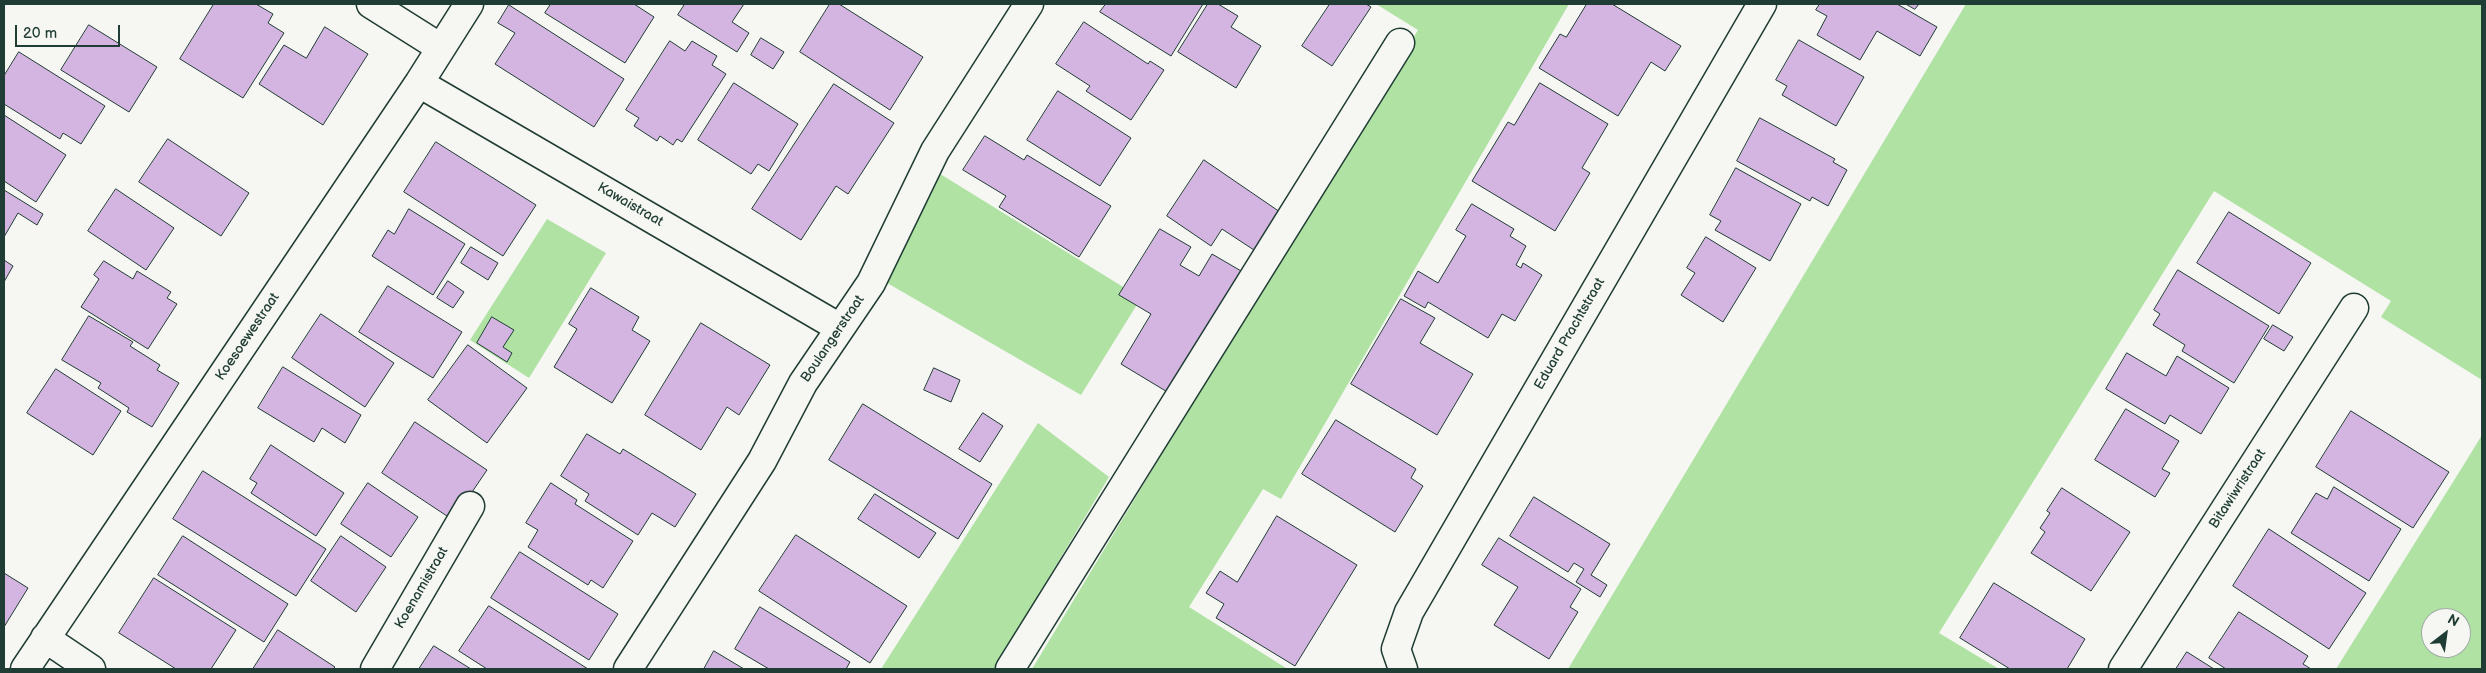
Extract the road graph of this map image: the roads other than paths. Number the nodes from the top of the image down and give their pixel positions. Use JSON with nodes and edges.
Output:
{"nodes":[{"id":1,"x":371,"y":4,"type":"edge"},
{"id":2,"x":469,"y":4,"type":"edge"},
{"id":3,"x":1029,"y":4,"type":"edge"},
{"id":4,"x":1762,"y":4,"type":"edge"},
{"id":5,"x":1400,"y":43,"type":"dead end"},
{"id":6,"x":441,"y":48,"type":"junction"},
{"id":7,"x":419,"y":83,"type":"junction"},
{"id":8,"x":2354,"y":308,"type":"dead end"},
{"id":9,"x":840,"y":328,"type":"junction"},
{"id":10,"x":470,"y":506,"type":"dead end"},
{"id":11,"x":45,"y":638,"type":"junction"},
{"id":12,"x":26,"y":669,"type":"edge"},
{"id":13,"x":91,"y":669,"type":"edge"},
{"id":14,"x":374,"y":669,"type":"edge"},
{"id":15,"x":628,"y":669,"type":"edge"},
{"id":16,"x":1010,"y":669,"type":"edge"},
{"id":17,"x":1403,"y":669,"type":"edge"},
{"id":18,"x":2123,"y":669,"type":"edge"}],
"edges":[{"from":1,"to":6,"type":"street"},
{"from":2,"to":6,"type":"street","name":"Koesoewestraat"},
{"from":3,"to":9,"type":"street","name":"Boulangerstraat"},
{"from":4,"to":17,"type":"street","name":"Eduard Prachtstraat"},
{"from":5,"to":16,"type":"street"},
{"from":6,"to":7,"type":"street","name":"Koesoewestraat"},
{"from":7,"to":9,"type":"street","name":"Kawaistraat"},
{"from":7,"to":11,"type":"street","name":"Koesoewestraat"},
{"from":8,"to":18,"type":"street","name":"Bitawiwristraat"},
{"from":9,"to":15,"type":"street","name":"Boulangerstraat"},
{"from":10,"to":14,"type":"street","name":"Koenamistraat"},
{"from":11,"to":12,"type":"street","name":"Koesoewestraat"},
{"from":11,"to":13,"type":"street"}]}
